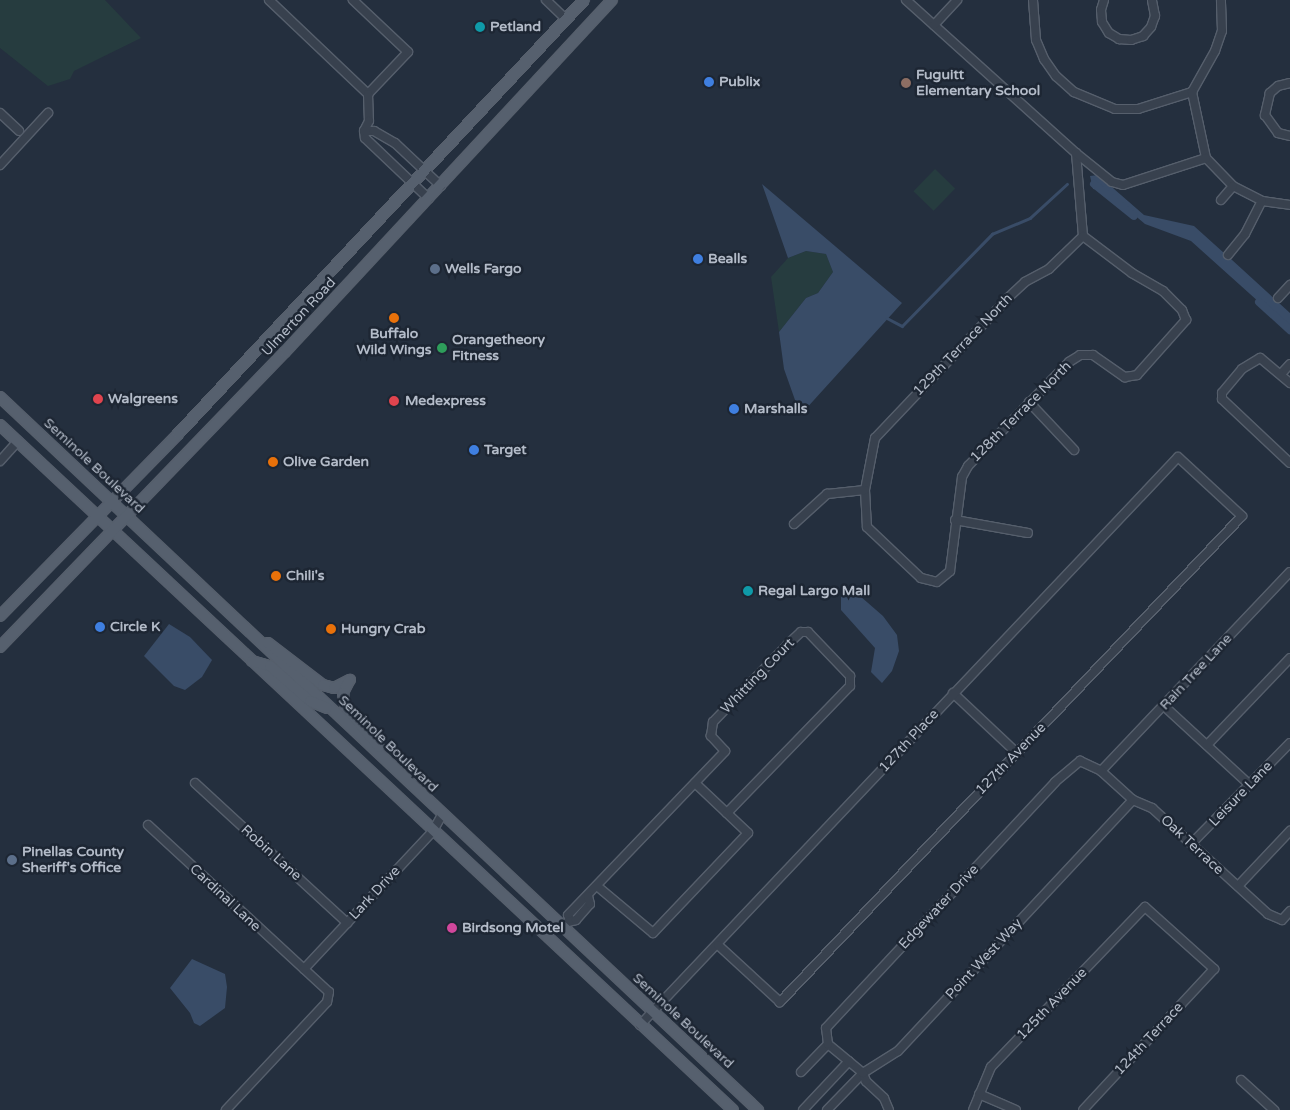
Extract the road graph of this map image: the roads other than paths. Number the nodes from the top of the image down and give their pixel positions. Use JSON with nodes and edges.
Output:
{"nodes":[{"id":1,"x":269,"y":0,"type":"edge"},
{"id":2,"x":353,"y":0,"type":"edge"},
{"id":3,"x":546,"y":0,"type":"edge"},
{"id":4,"x":584,"y":0,"type":"edge"},
{"id":5,"x":612,"y":0,"type":"edge"},
{"id":6,"x":906,"y":0,"type":"edge"},
{"id":7,"x":957,"y":0,"type":"edge"},
{"id":8,"x":1033,"y":0,"type":"edge"},
{"id":9,"x":1104,"y":0,"type":"edge"},
{"id":10,"x":1152,"y":0,"type":"edge"},
{"id":11,"x":1221,"y":0,"type":"edge"},
{"id":12,"x":566,"y":19,"type":"junction"},
{"id":13,"x":934,"y":25,"type":"junction"},
{"id":14,"x":1290,"y":82,"type":"edge"},
{"id":15,"x":1192,"y":92,"type":"junction"},
{"id":16,"x":368,"y":94,"type":"junction"},
{"id":17,"x":0,"y":112,"type":"edge"},
{"id":18,"x":48,"y":113,"type":"dead end"},
{"id":19,"x":19,"y":131,"type":"dead end"},
{"id":20,"x":364,"y":132,"type":"junction"},
{"id":21,"x":1290,"y":136,"type":"edge"},
{"id":22,"x":1076,"y":153,"type":"junction"},
{"id":23,"x":1206,"y":158,"type":"junction"},
{"id":24,"x":0,"y":165,"type":"edge"},
{"id":25,"x":427,"y":171,"type":"junction"},
{"id":26,"x":414,"y":184,"type":"junction"},
{"id":27,"x":442,"y":186,"type":"junction"},
{"id":28,"x":1233,"y":186,"type":"junction"},
{"id":29,"x":429,"y":199,"type":"junction"},
{"id":30,"x":1220,"y":200,"type":"dead end"},
{"id":31,"x":1262,"y":201,"type":"junction"},
{"id":32,"x":1290,"y":205,"type":"edge"},
{"id":33,"x":1084,"y":236,"type":"junction"},
{"id":34,"x":1228,"y":255,"type":"dead end"},
{"id":35,"x":1290,"y":285,"type":"edge"},
{"id":36,"x":1278,"y":298,"type":"dead end"},
{"id":37,"x":1290,"y":364,"type":"edge"},
{"id":38,"x":1281,"y":374,"type":"junction"},
{"id":39,"x":1290,"y":383,"type":"edge"},
{"id":40,"x":0,"y":397,"type":"edge"},
{"id":41,"x":1029,"y":402,"type":"junction"},
{"id":42,"x":0,"y":425,"type":"edge"},
{"id":43,"x":18,"y":442,"type":"junction"},
{"id":44,"x":1074,"y":450,"type":"dead end"},
{"id":45,"x":1178,"y":457,"type":"joint"},
{"id":46,"x":0,"y":461,"type":"edge"},
{"id":47,"x":1290,"y":463,"type":"edge"},
{"id":48,"x":865,"y":490,"type":"junction"},
{"id":49,"x":112,"y":500,"type":"junction"},
{"id":50,"x":96,"y":515,"type":"junction"},
{"id":51,"x":127,"y":515,"type":"junction"},
{"id":52,"x":955,"y":520,"type":"junction"},
{"id":53,"x":794,"y":524,"type":"dead end"},
{"id":54,"x":112,"y":530,"type":"junction"},
{"id":55,"x":1028,"y":533,"type":"dead end"},
{"id":56,"x":1290,"y":572,"type":"edge"},
{"id":57,"x":936,"y":582,"type":"joint"},
{"id":58,"x":0,"y":616,"type":"edge"},
{"id":59,"x":234,"y":618,"type":"junction"},
{"id":60,"x":0,"y":647,"type":"edge"},
{"id":61,"x":1290,"y":658,"type":"edge"},
{"id":62,"x":250,"y":660,"type":"junction"},
{"id":63,"x":953,"y":693,"type":"junction"},
{"id":64,"x":1164,"y":706,"type":"junction"},
{"id":65,"x":332,"y":710,"type":"junction"},
{"id":66,"x":1290,"y":743,"type":"edge"},
{"id":67,"x":1207,"y":745,"type":"junction"},
{"id":68,"x":1017,"y":753,"type":"junction"},
{"id":69,"x":1101,"y":771,"type":"junction"},
{"id":70,"x":408,"y":782,"type":"junction"},
{"id":71,"x":695,"y":783,"type":"junction"},
{"id":72,"x":195,"y":784,"type":"dead end"},
{"id":73,"x":1250,"y":785,"type":"junction"},
{"id":74,"x":1133,"y":800,"type":"junction"},
{"id":75,"x":727,"y":813,"type":"junction"},
{"id":76,"x":442,"y":815,"type":"junction"},
{"id":77,"x":148,"y":825,"type":"dead end"},
{"id":78,"x":433,"y":831,"type":"junction"},
{"id":79,"x":1290,"y":831,"type":"edge"},
{"id":80,"x":1192,"y":844,"type":"junction"},
{"id":81,"x":597,"y":886,"type":"junction"},
{"id":82,"x":1238,"y":886,"type":"junction"},
{"id":83,"x":588,"y":896,"type":"junction"},
{"id":84,"x":580,"y":902,"type":"junction"},
{"id":85,"x":1145,"y":907,"type":"joint"},
{"id":86,"x":586,"y":908,"type":"junction"},
{"id":87,"x":1290,"y":911,"type":"edge"},
{"id":88,"x":347,"y":923,"type":"junction"},
{"id":89,"x":566,"y":924,"type":"junction"},
{"id":90,"x":718,"y":945,"type":"junction"},
{"id":91,"x":304,"y":969,"type":"junction"},
{"id":92,"x":653,"y":1012,"type":"junction"},
{"id":93,"x":640,"y":1024,"type":"junction"},
{"id":94,"x":828,"y":1044,"type":"junction"},
{"id":95,"x":849,"y":1062,"type":"junction"},
{"id":96,"x":801,"y":1072,"type":"dead end"},
{"id":97,"x":863,"y":1073,"type":"junction"},
{"id":98,"x":1241,"y":1080,"type":"dead end"},
{"id":99,"x":979,"y":1094,"type":"junction"},
{"id":100,"x":226,"y":1110,"type":"edge"},
{"id":101,"x":733,"y":1110,"type":"edge"},
{"id":102,"x":758,"y":1110,"type":"edge"},
{"id":103,"x":803,"y":1110,"type":"edge"},
{"id":104,"x":827,"y":1110,"type":"edge"},
{"id":105,"x":890,"y":1110,"type":"edge"},
{"id":106,"x":973,"y":1110,"type":"edge"},
{"id":107,"x":1016,"y":1110,"type":"edge"},
{"id":108,"x":1083,"y":1110,"type":"edge"},
{"id":109,"x":1274,"y":1110,"type":"edge"}],
"edges":[{"from":1,"to":16,"type":"street"},
{"from":2,"to":16,"type":"street"},
{"from":3,"to":12,"type":"street"},
{"from":4,"to":12,"type":"main road","name":"Ulmerton Road"},
{"from":5,"to":27,"type":"main road","name":"Ulmerton Road"},
{"from":6,"to":13,"type":"street"},
{"from":7,"to":13,"type":"street"},
{"from":8,"to":15,"type":"street"},
{"from":9,"to":10,"type":"street"},
{"from":11,"to":15,"type":"street"},
{"from":12,"to":25,"type":"main road","name":"Ulmerton Road"},
{"from":13,"to":22,"type":"street"},
{"from":14,"to":21,"type":"street"},
{"from":15,"to":23,"type":"street"},
{"from":16,"to":20,"type":"street"},
{"from":17,"to":19,"type":"street"},
{"from":18,"to":24,"type":"street"},
{"from":20,"to":25,"type":"street"},
{"from":20,"to":26,"type":"street"},
{"from":22,"to":23,"type":"street"},
{"from":22,"to":33,"type":"street"},
{"from":23,"to":28,"type":"street"},
{"from":25,"to":26,"type":"main road","name":"Ulmerton Road"},
{"from":25,"to":27,"type":"street"},
{"from":26,"to":29,"type":"street"},
{"from":26,"to":49,"type":"main road","name":"Ulmerton Road"},
{"from":27,"to":29,"type":"main road","name":"Ulmerton Road"},
{"from":28,"to":30,"type":"street"},
{"from":28,"to":31,"type":"street"},
{"from":29,"to":51,"type":"main road","name":"Ulmerton Road"},
{"from":31,"to":32,"type":"street"},
{"from":31,"to":34,"type":"street"},
{"from":33,"to":41,"type":"street","name":"128th Terrace North"},
{"from":33,"to":48,"type":"street","name":"129th Terrace North"},
{"from":35,"to":36,"type":"street"},
{"from":37,"to":38,"type":"street"},
{"from":38,"to":39,"type":"street"},
{"from":38,"to":47,"type":"street"},
{"from":40,"to":49,"type":"main road","name":"Seminole Boulevard"},
{"from":41,"to":44,"type":"street"},
{"from":41,"to":52,"type":"street","name":"128th Terrace North"},
{"from":42,"to":43,"type":"main road"},
{"from":43,"to":46,"type":"street"},
{"from":43,"to":50,"type":"main road"},
{"from":45,"to":63,"type":"street","name":"127th Place"},
{"from":45,"to":68,"type":"street","name":"127th Avenue"},
{"from":48,"to":53,"type":"street"},
{"from":48,"to":57,"type":"street","name":"129th Terrace North"},
{"from":49,"to":50,"type":"main road","name":"Ulmerton Road"},
{"from":49,"to":51,"type":"main road","name":"Seminole Boulevard"},
{"from":50,"to":54,"type":"main road"},
{"from":50,"to":58,"type":"main road","name":"Ulmerton Road"},
{"from":51,"to":54,"type":"main road","name":"Ulmerton Road"},
{"from":51,"to":59,"type":"main road","name":"Seminole Boulevard"},
{"from":52,"to":55,"type":"street"},
{"from":52,"to":57,"type":"street","name":"128th Terrace North"},
{"from":54,"to":60,"type":"main road","name":"Ulmerton Road"},
{"from":54,"to":62,"type":"main road"},
{"from":56,"to":64,"type":"street","name":"Rain Tree Lane"},
{"from":59,"to":65,"type":"main road","name":"Seminole Boulevard"},
{"from":59,"to":70,"type":"main road"},
{"from":61,"to":67,"type":"street"},
{"from":62,"to":65,"type":"main road"},
{"from":62,"to":78,"type":"main road"},
{"from":63,"to":68,"type":"street"},
{"from":63,"to":90,"type":"street","name":"127th Place"},
{"from":64,"to":67,"type":"street"},
{"from":64,"to":69,"type":"street","name":"Rain Tree Lane"},
{"from":65,"to":70,"type":"main road","name":"Seminole Boulevard"},
{"from":66,"to":73,"type":"street","name":"Leisure Lane"},
{"from":67,"to":73,"type":"street"},
{"from":68,"to":90,"type":"street","name":"127th Avenue"},
{"from":69,"to":74,"type":"street","name":"Oak Terrace"},
{"from":69,"to":94,"type":"street","name":"Edgewater Drive"},
{"from":70,"to":76,"type":"main road","name":"Seminole Boulevard"},
{"from":71,"to":75,"type":"street"},
{"from":71,"to":75,"type":"street","name":"Whitting Court"},
{"from":71,"to":81,"type":"street","name":"Whitting Court"},
{"from":72,"to":88,"type":"street","name":"Robin Lane"},
{"from":73,"to":80,"type":"street","name":"Leisure Lane"},
{"from":74,"to":80,"type":"street","name":"Oak Terrace"},
{"from":74,"to":97,"type":"street","name":"Point West Way"},
{"from":75,"to":81,"type":"street"},
{"from":76,"to":78,"type":"street","name":"Lark Drive"},
{"from":76,"to":89,"type":"main road","name":"Seminole Boulevard"},
{"from":77,"to":91,"type":"street","name":"Cardinal Lane"},
{"from":78,"to":88,"type":"street","name":"Lark Drive"},
{"from":78,"to":93,"type":"main road"},
{"from":79,"to":82,"type":"street"},
{"from":80,"to":82,"type":"street","name":"Oak Terrace"},
{"from":81,"to":83,"type":"street","name":"Whitting Court"},
{"from":82,"to":87,"type":"street","name":"Oak Terrace"},
{"from":83,"to":84,"type":"street","name":"Whitting Court"},
{"from":83,"to":86,"type":"street"},
{"from":84,"to":86,"type":"street"},
{"from":84,"to":89,"type":"street","name":"Whitting Court"},
{"from":85,"to":99,"type":"street","name":"125th Avenue"},
{"from":85,"to":108,"type":"street","name":"124th Terrace"},
{"from":86,"to":89,"type":"street"},
{"from":88,"to":91,"type":"street","name":"Lark Drive"},
{"from":89,"to":92,"type":"main road","name":"Seminole Boulevard"},
{"from":90,"to":92,"type":"street","name":"127th Place"},
{"from":91,"to":100,"type":"street","name":"Cardinal Lane"},
{"from":92,"to":93,"type":"street","name":"127th Place"},
{"from":92,"to":102,"type":"main road","name":"Seminole Boulevard"},
{"from":93,"to":101,"type":"main road"},
{"from":94,"to":95,"type":"street"},
{"from":94,"to":96,"type":"street"},
{"from":95,"to":97,"type":"street"},
{"from":95,"to":103,"type":"street"},
{"from":97,"to":104,"type":"street","name":"Point West Way"},
{"from":97,"to":105,"type":"street"},
{"from":98,"to":109,"type":"street"},
{"from":99,"to":106,"type":"street","name":"125th Avenue"},
{"from":99,"to":107,"type":"street"}]}
